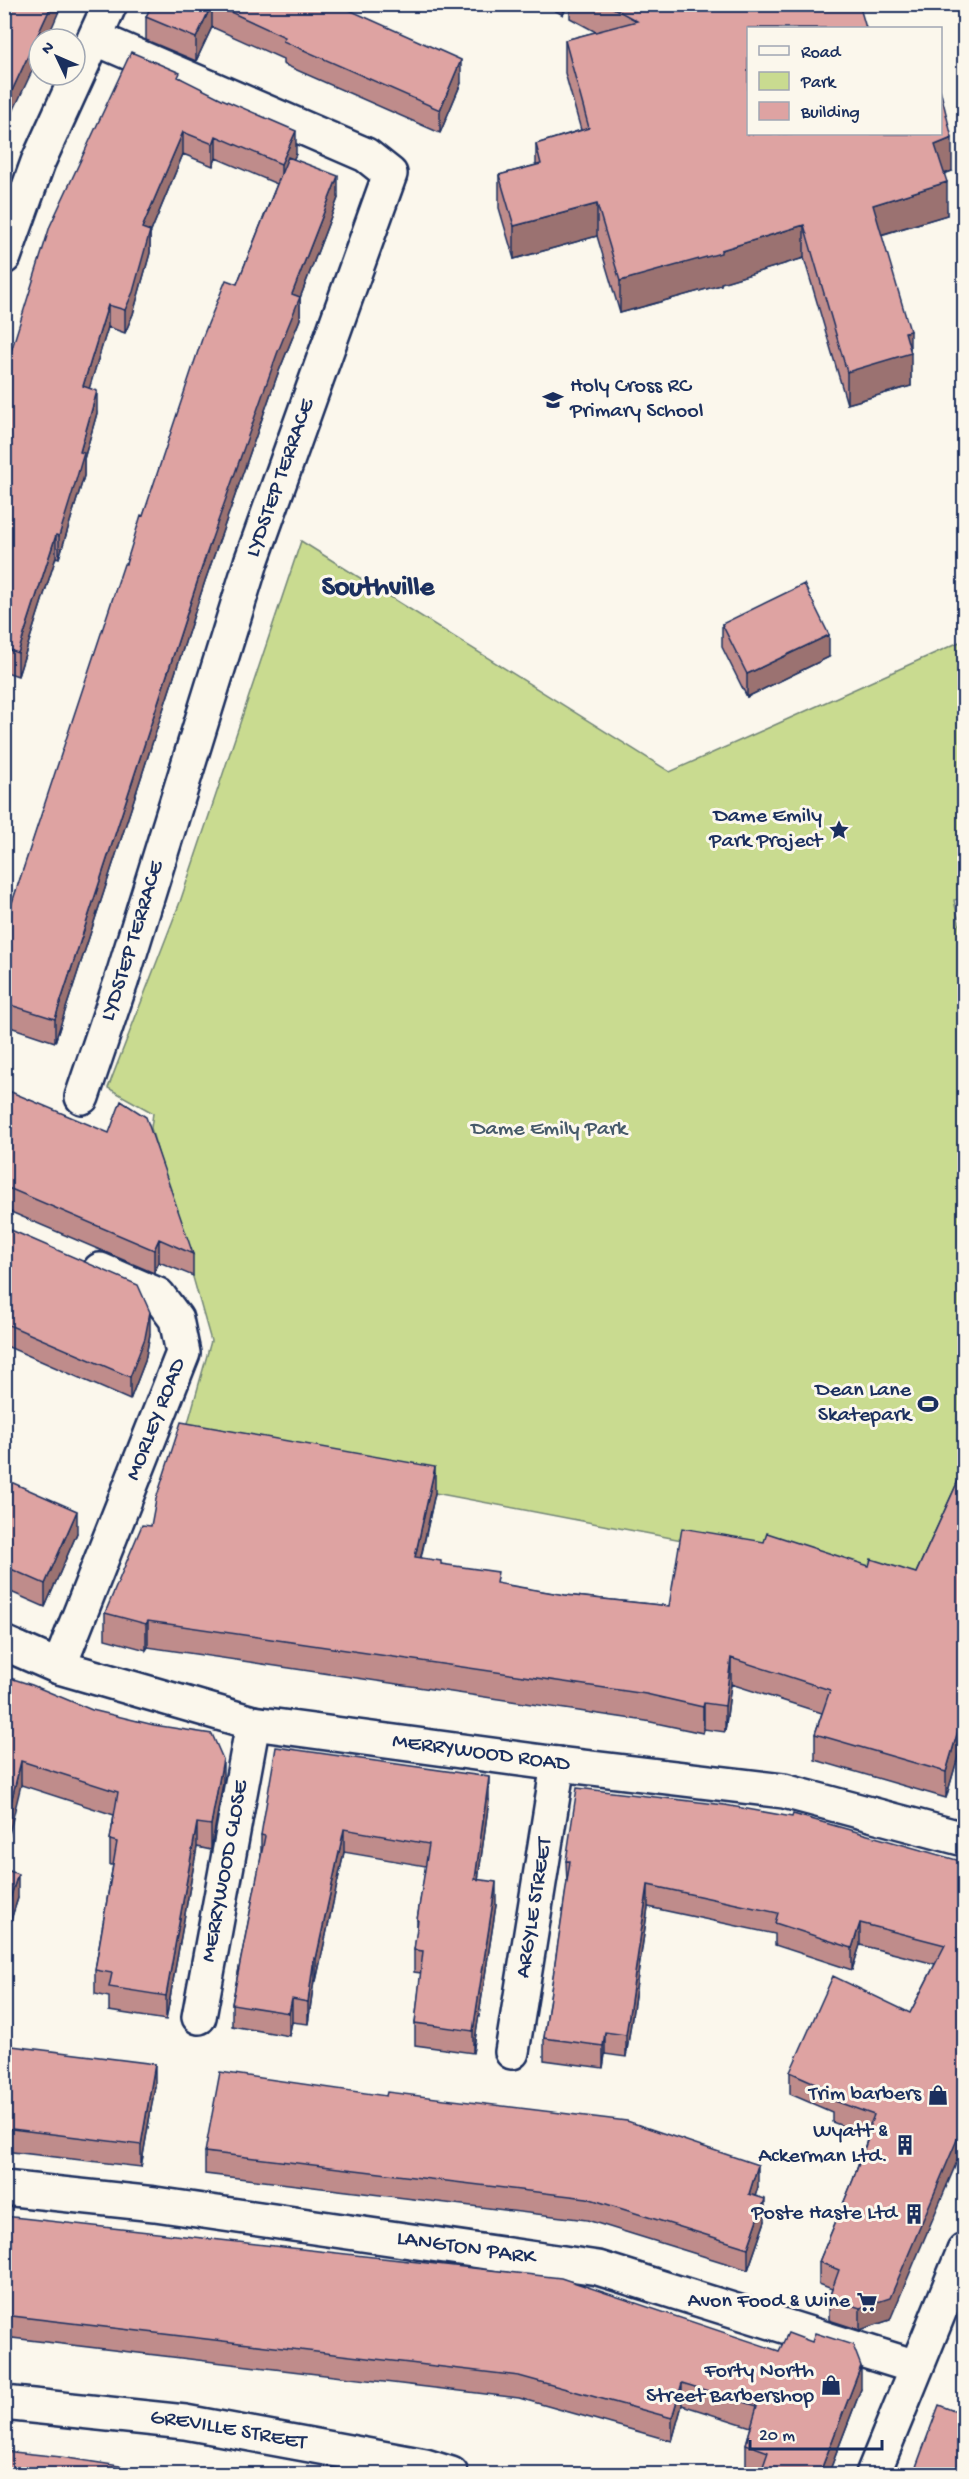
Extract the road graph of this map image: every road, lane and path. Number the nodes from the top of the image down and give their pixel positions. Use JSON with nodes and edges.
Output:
{"nodes":[{"id":1,"x":110,"y":4,"type":"edge"},
{"id":2,"x":95,"y":38,"type":"junction"},
{"id":3,"x":4,"y":257,"type":"edge"},
{"id":4,"x":82,"y":1097,"type":"dead end"},
{"id":5,"x":70,"y":1257,"type":"edge"},
{"id":6,"x":4,"y":1643,"type":"edge"},
{"id":7,"x":59,"y":1668,"type":"junction"},
{"id":8,"x":253,"y":1723,"type":"junction"},
{"id":9,"x":558,"y":1764,"type":"junction"},
{"id":10,"x":964,"y":1839,"type":"edge"},
{"id":11,"x":199,"y":2017,"type":"dead end"},
{"id":12,"x":512,"y":2052,"type":"dead end"},
{"id":13,"x":4,"y":2188,"type":"edge"},
{"id":14,"x":964,"y":2251,"type":"edge"},
{"id":15,"x":916,"y":2367,"type":"junction"},
{"id":16,"x":4,"y":2403,"type":"edge"},
{"id":17,"x":451,"y":2475,"type":"edge"},
{"id":18,"x":873,"y":2475,"type":"edge"}],
"edges":[{"from":1,"to":2,"type":"street"},
{"from":2,"to":3,"type":"street"},
{"from":2,"to":4,"type":"street","name":"LYDSTEP TERRACE"},
{"from":5,"to":7,"type":"street","name":"MORLEY ROAD"},
{"from":6,"to":7,"type":"street","name":"MERRYWOOD ROAD"},
{"from":7,"to":8,"type":"street","name":"MERRYWOOD ROAD"},
{"from":8,"to":9,"type":"street","name":"MERRYWOOD ROAD"},
{"from":8,"to":11,"type":"street","name":"MERRYWOOD CLOSE"},
{"from":9,"to":10,"type":"street","name":"MERRYWOOD ROAD"},
{"from":9,"to":12,"type":"street","name":"ARGYLE STREET"},
{"from":13,"to":15,"type":"street","name":"LANGTON PARK"},
{"from":14,"to":15,"type":"street"},
{"from":15,"to":18,"type":"street"},
{"from":16,"to":17,"type":"street","name":"GREVILLE STREET"}]}
